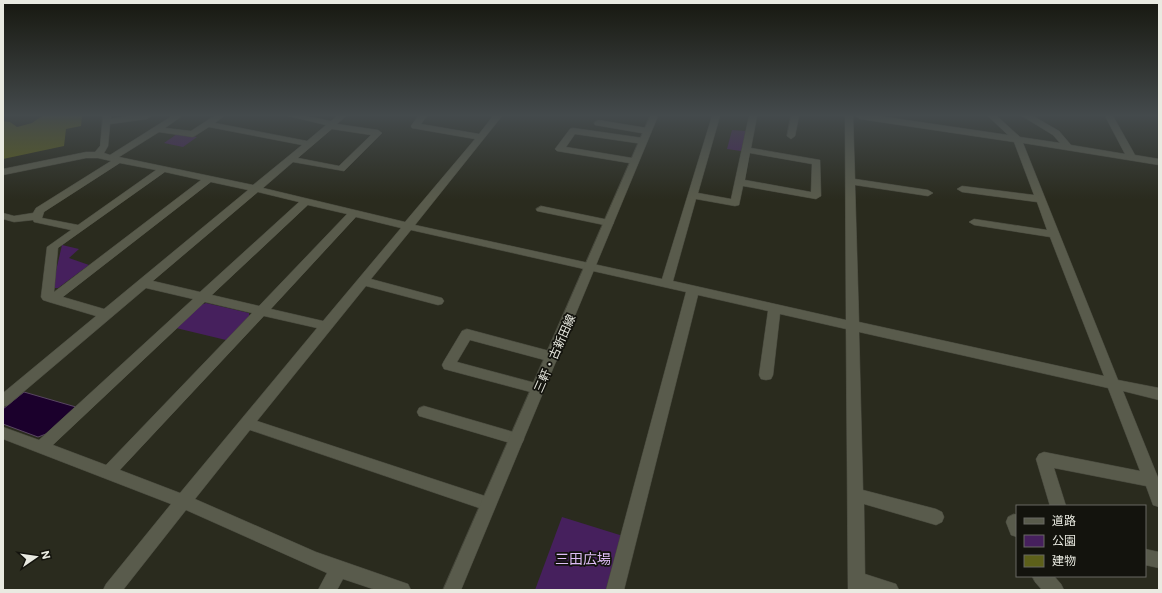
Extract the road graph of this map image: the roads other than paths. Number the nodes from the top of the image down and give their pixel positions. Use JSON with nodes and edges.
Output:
{"nodes":[{"id":1,"x":104,"y":144,"type":"edge"},
{"id":2,"x":136,"y":144,"type":"edge"},
{"id":3,"x":310,"y":144,"type":"edge"},
{"id":4,"x":366,"y":144,"type":"edge"},
{"id":5,"x":475,"y":144,"type":"edge"},
{"id":6,"x":564,"y":144,"type":"edge"},
{"id":7,"x":642,"y":144,"type":"edge"},
{"id":8,"x":708,"y":144,"type":"edge"},
{"id":9,"x":747,"y":144,"type":"edge"},
{"id":10,"x":849,"y":144,"type":"edge"},
{"id":11,"x":1020,"y":144,"type":"edge"},
{"id":12,"x":1047,"y":144,"type":"edge"},
{"id":13,"x":1065,"y":144,"type":"edge"},
{"id":14,"x":1124,"y":144,"type":"edge"},
{"id":15,"x":1068,"y":147,"type":"junction"},
{"id":16,"x":746,"y":150,"type":"junction"},
{"id":17,"x":98,"y":155,"type":"junction"},
{"id":18,"x":1132,"y":158,"type":"junction"},
{"id":19,"x":115,"y":159,"type":"junction"},
{"id":20,"x":292,"y":159,"type":"junction"},
{"id":21,"x":635,"y":161,"type":"junction"},
{"id":22,"x":1159,"y":162,"type":"edge"},
{"id":23,"x":165,"y":168,"type":"junction"},
{"id":24,"x":3,"y":172,"type":"edge"},
{"id":25,"x":210,"y":178,"type":"junction"},
{"id":26,"x":850,"y":181,"type":"junction"},
{"id":27,"x":740,"y":182,"type":"junction"},
{"id":28,"x":257,"y":189,"type":"junction"},
{"id":29,"x":962,"y":189,"type":"dead end"},
{"id":30,"x":928,"y":193,"type":"dead end"},
{"id":31,"x":692,"y":195,"type":"junction"},
{"id":32,"x":1040,"y":199,"type":"junction"},
{"id":33,"x":306,"y":201,"type":"junction"},
{"id":34,"x":540,"y":209,"type":"dead end"},
{"id":35,"x":354,"y":213,"type":"junction"},
{"id":36,"x":3,"y":216,"type":"edge"},
{"id":37,"x":36,"y":216,"type":"junction"},
{"id":38,"x":974,"y":222,"type":"dead end"},
{"id":39,"x":609,"y":223,"type":"junction"},
{"id":40,"x":407,"y":226,"type":"junction"},
{"id":41,"x":79,"y":228,"type":"junction"},
{"id":42,"x":1054,"y":234,"type":"junction"},
{"id":43,"x":591,"y":267,"type":"junction"},
{"id":44,"x":362,"y":281,"type":"junction"},
{"id":45,"x":144,"y":283,"type":"junction"},
{"id":46,"x":666,"y":284,"type":"junction"},
{"id":47,"x":693,"y":290,"type":"junction"},
{"id":48,"x":204,"y":296,"type":"junction"},
{"id":49,"x":53,"y":298,"type":"junction"},
{"id":50,"x":438,"y":301,"type":"dead end"},
{"id":51,"x":775,"y":308,"type":"junction"},
{"id":52,"x":262,"y":310,"type":"junction"},
{"id":53,"x":106,"y":314,"type":"junction"},
{"id":54,"x":854,"y":325,"type":"junction"},
{"id":55,"x":325,"y":326,"type":"junction"},
{"id":56,"x":552,"y":357,"type":"junction"},
{"id":57,"x":766,"y":375,"type":"dead end"},
{"id":58,"x":1112,"y":384,"type":"junction"},
{"id":59,"x":538,"y":389,"type":"junction"},
{"id":60,"x":1159,"y":394,"type":"edge"},
{"id":61,"x":3,"y":401,"type":"edge"},
{"id":62,"x":424,"y":412,"type":"dead end"},
{"id":63,"x":246,"y":423,"type":"junction"},
{"id":64,"x":3,"y":433,"type":"edge"},
{"id":65,"x":517,"y":439,"type":"junction"},
{"id":66,"x":41,"y":447,"type":"junction"},
{"id":67,"x":108,"y":473,"type":"junction"},
{"id":68,"x":1151,"y":480,"type":"junction"},
{"id":69,"x":856,"y":495,"type":"junction"},
{"id":70,"x":1159,"y":498,"type":"edge"},
{"id":71,"x":183,"y":501,"type":"junction"},
{"id":72,"x":488,"y":504,"type":"junction"},
{"id":73,"x":1058,"y":505,"type":"edge"},
{"id":74,"x":936,"y":517,"type":"dead end"},
{"id":75,"x":1146,"y":557,"type":"edge"},
{"id":76,"x":1159,"y":560,"type":"edge"},
{"id":77,"x":339,"y":569,"type":"junction"},
{"id":78,"x":1042,"y":577,"type":"edge"},
{"id":79,"x":857,"y":585,"type":"edge"},
{"id":80,"x":112,"y":590,"type":"edge"},
{"id":81,"x":328,"y":590,"type":"edge"},
{"id":82,"x":402,"y":590,"type":"edge"},
{"id":83,"x":452,"y":590,"type":"edge"},
{"id":84,"x":615,"y":590,"type":"edge"},
{"id":85,"x":890,"y":590,"type":"edge"},
{"id":86,"x":1056,"y":590,"type":"edge"}],
"edges":[{"from":1,"to":17,"type":"street"},
{"from":2,"to":19,"type":"street"},
{"from":3,"to":20,"type":"street"},
{"from":4,"to":20,"type":"street"},
{"from":5,"to":40,"type":"street"},
{"from":6,"to":21,"type":"street"},
{"from":7,"to":21,"type":"street","name":"三軒・古新田線"},
{"from":8,"to":31,"type":"street"},
{"from":9,"to":16,"type":"street"},
{"from":10,"to":26,"type":"street"},
{"from":11,"to":32,"type":"street"},
{"from":12,"to":15,"type":"street"},
{"from":13,"to":15,"type":"street"},
{"from":14,"to":18,"type":"street"},
{"from":15,"to":18,"type":"street"},
{"from":16,"to":27,"type":"street"},
{"from":16,"to":27,"type":"street"},
{"from":17,"to":19,"type":"street"},
{"from":17,"to":24,"type":"street"},
{"from":18,"to":22,"type":"street"},
{"from":19,"to":23,"type":"street"},
{"from":19,"to":37,"type":"street"},
{"from":20,"to":28,"type":"street"},
{"from":21,"to":39,"type":"street","name":"三軒・古新田線"},
{"from":23,"to":25,"type":"street"},
{"from":23,"to":41,"type":"street"},
{"from":25,"to":28,"type":"street"},
{"from":25,"to":49,"type":"street"},
{"from":26,"to":30,"type":"street"},
{"from":26,"to":54,"type":"street"},
{"from":27,"to":31,"type":"street"},
{"from":28,"to":33,"type":"street"},
{"from":28,"to":45,"type":"street"},
{"from":29,"to":32,"type":"street"},
{"from":31,"to":46,"type":"street"},
{"from":32,"to":42,"type":"street"},
{"from":33,"to":35,"type":"street"},
{"from":33,"to":48,"type":"street"},
{"from":34,"to":39,"type":"street"},
{"from":35,"to":40,"type":"street"},
{"from":35,"to":52,"type":"street"},
{"from":36,"to":37,"type":"street"},
{"from":37,"to":41,"type":"street"},
{"from":38,"to":42,"type":"street"},
{"from":39,"to":43,"type":"street","name":"三軒・古新田線"},
{"from":40,"to":43,"type":"street"},
{"from":40,"to":44,"type":"street"},
{"from":41,"to":49,"type":"street"},
{"from":42,"to":58,"type":"street"},
{"from":43,"to":46,"type":"street"},
{"from":43,"to":56,"type":"street","name":"三軒・古新田線"},
{"from":44,"to":50,"type":"street"},
{"from":44,"to":55,"type":"street"},
{"from":45,"to":48,"type":"street"},
{"from":45,"to":53,"type":"street"},
{"from":46,"to":47,"type":"street"},
{"from":47,"to":51,"type":"street"},
{"from":47,"to":84,"type":"street"},
{"from":48,"to":52,"type":"street"},
{"from":48,"to":66,"type":"street"},
{"from":49,"to":53,"type":"street"},
{"from":51,"to":54,"type":"street"},
{"from":51,"to":57,"type":"street"},
{"from":52,"to":55,"type":"street"},
{"from":52,"to":67,"type":"street"},
{"from":53,"to":61,"type":"street"},
{"from":54,"to":58,"type":"street"},
{"from":54,"to":69,"type":"street"},
{"from":55,"to":63,"type":"street"},
{"from":56,"to":59,"type":"street","name":"三軒・古新田線"},
{"from":56,"to":59,"type":"street"},
{"from":58,"to":60,"type":"street"},
{"from":58,"to":68,"type":"street"},
{"from":59,"to":65,"type":"street","name":"三軒・古新田線"},
{"from":62,"to":65,"type":"street"},
{"from":63,"to":71,"type":"street"},
{"from":63,"to":72,"type":"street"},
{"from":64,"to":66,"type":"street"},
{"from":65,"to":72,"type":"street","name":"三軒・古新田線"},
{"from":66,"to":67,"type":"street"},
{"from":67,"to":71,"type":"street"},
{"from":68,"to":70,"type":"street"},
{"from":68,"to":73,"type":"street"},
{"from":69,"to":74,"type":"street"},
{"from":69,"to":79,"type":"street"},
{"from":71,"to":77,"type":"street"},
{"from":71,"to":80,"type":"street"},
{"from":72,"to":83,"type":"street","name":"三軒・古新田線"},
{"from":75,"to":76,"type":"street"},
{"from":77,"to":81,"type":"street"},
{"from":77,"to":82,"type":"street"},
{"from":78,"to":86,"type":"street"},
{"from":79,"to":85,"type":"street"}]}
